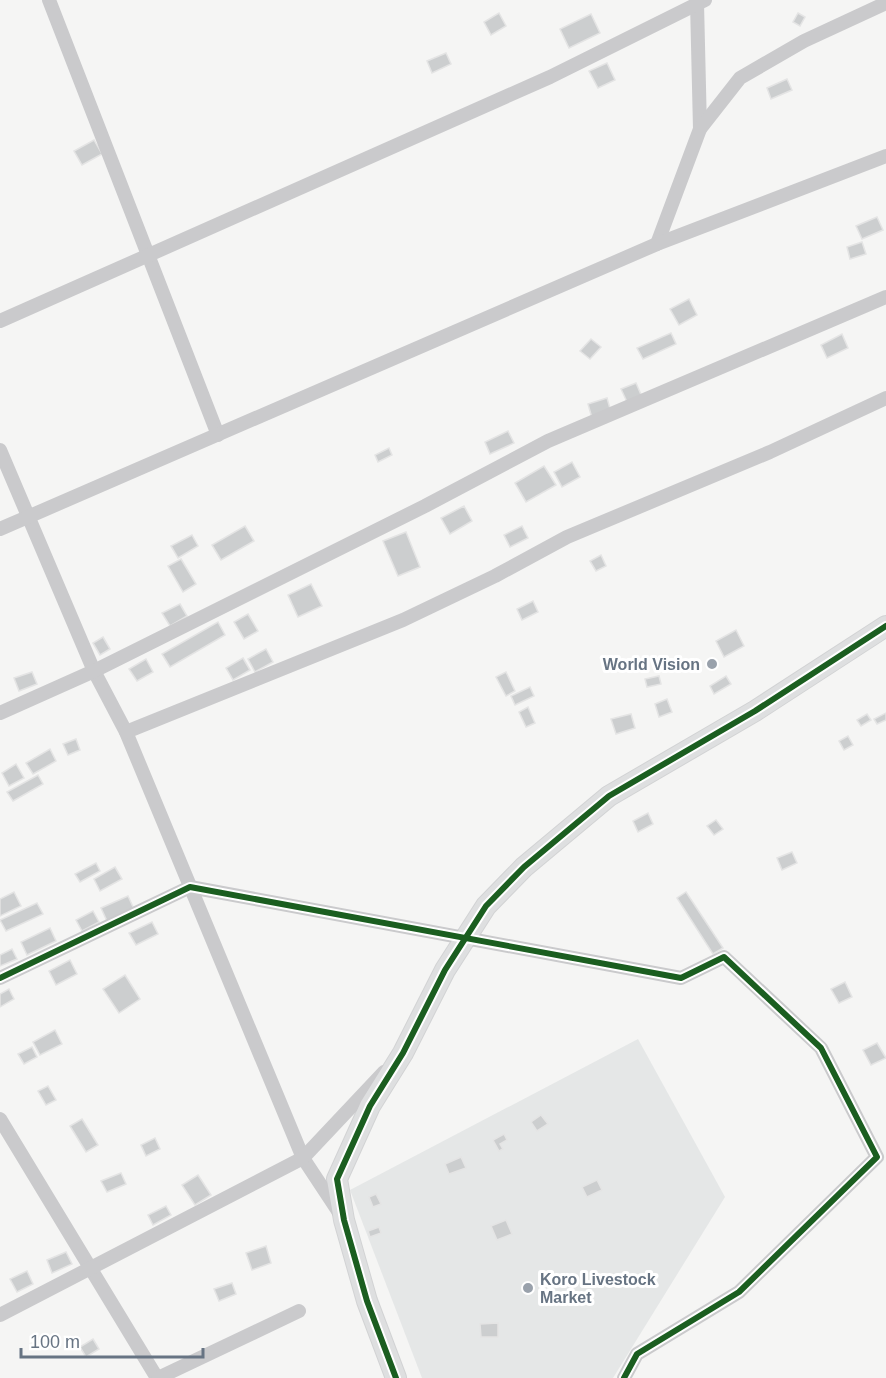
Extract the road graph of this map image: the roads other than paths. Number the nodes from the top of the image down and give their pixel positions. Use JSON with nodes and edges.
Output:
{"nodes":[{"id":1,"x":49,"y":0,"type":"edge"},
{"id":2,"x":701,"y":2,"type":"edge"},
{"id":3,"x":886,"y":3,"type":"edge"},
{"id":4,"x":700,"y":129,"type":"junction"},
{"id":5,"x":886,"y":156,"type":"edge"},
{"id":6,"x":657,"y":244,"type":"junction"},
{"id":7,"x":149,"y":254,"type":"junction"},
{"id":8,"x":886,"y":297,"type":"edge"},
{"id":9,"x":0,"y":321,"type":"edge"},
{"id":10,"x":886,"y":399,"type":"edge"},
{"id":11,"x":218,"y":435,"type":"junction"},
{"id":12,"x":0,"y":450,"type":"edge"},
{"id":13,"x":26,"y":516,"type":"junction"},
{"id":14,"x":0,"y":529,"type":"edge"},
{"id":15,"x":886,"y":626,"type":"edge"},
{"id":16,"x":94,"y":670,"type":"junction"},
{"id":17,"x":0,"y":713,"type":"edge"},
{"id":18,"x":126,"y":732,"type":"junction"},
{"id":19,"x":190,"y":887,"type":"junction"},
{"id":20,"x":466,"y":938,"type":"junction"},
{"id":21,"x":0,"y":978,"type":"edge"},
{"id":22,"x":403,"y":1053,"type":"junction"},
{"id":23,"x":0,"y":1119,"type":"edge"},
{"id":24,"x":303,"y":1158,"type":"junction"},
{"id":25,"x":344,"y":1220,"type":"junction"},
{"id":26,"x":90,"y":1270,"type":"junction"},
{"id":27,"x":299,"y":1311,"type":"dead end"},
{"id":28,"x":0,"y":1315,"type":"edge"},
{"id":29,"x":157,"y":1378,"type":"edge"},
{"id":30,"x":396,"y":1378,"type":"edge"},
{"id":31,"x":624,"y":1378,"type":"edge"}],
"edges":[{"from":1,"to":7,"type":"street"},
{"from":2,"to":4,"type":"street"},
{"from":2,"to":7,"type":"street"},
{"from":3,"to":4,"type":"street"},
{"from":4,"to":6,"type":"street"},
{"from":5,"to":6,"type":"street"},
{"from":6,"to":11,"type":"street"},
{"from":7,"to":9,"type":"street"},
{"from":7,"to":11,"type":"street"},
{"from":8,"to":16,"type":"street"},
{"from":10,"to":18,"type":"street"},
{"from":11,"to":13,"type":"street"},
{"from":12,"to":13,"type":"street"},
{"from":13,"to":14,"type":"street"},
{"from":13,"to":16,"type":"street"},
{"from":15,"to":20,"type":"street"},
{"from":16,"to":17,"type":"street"},
{"from":16,"to":18,"type":"street"},
{"from":18,"to":19,"type":"street"},
{"from":19,"to":20,"type":"street"},
{"from":19,"to":21,"type":"street"},
{"from":19,"to":24,"type":"street"},
{"from":20,"to":22,"type":"street"},
{"from":20,"to":31,"type":"street"},
{"from":22,"to":24,"type":"street"},
{"from":22,"to":25,"type":"street"},
{"from":23,"to":26,"type":"street"},
{"from":24,"to":25,"type":"street"},
{"from":24,"to":26,"type":"street"},
{"from":25,"to":30,"type":"street"},
{"from":26,"to":28,"type":"street"},
{"from":26,"to":29,"type":"street"},
{"from":27,"to":29,"type":"street"}]}
